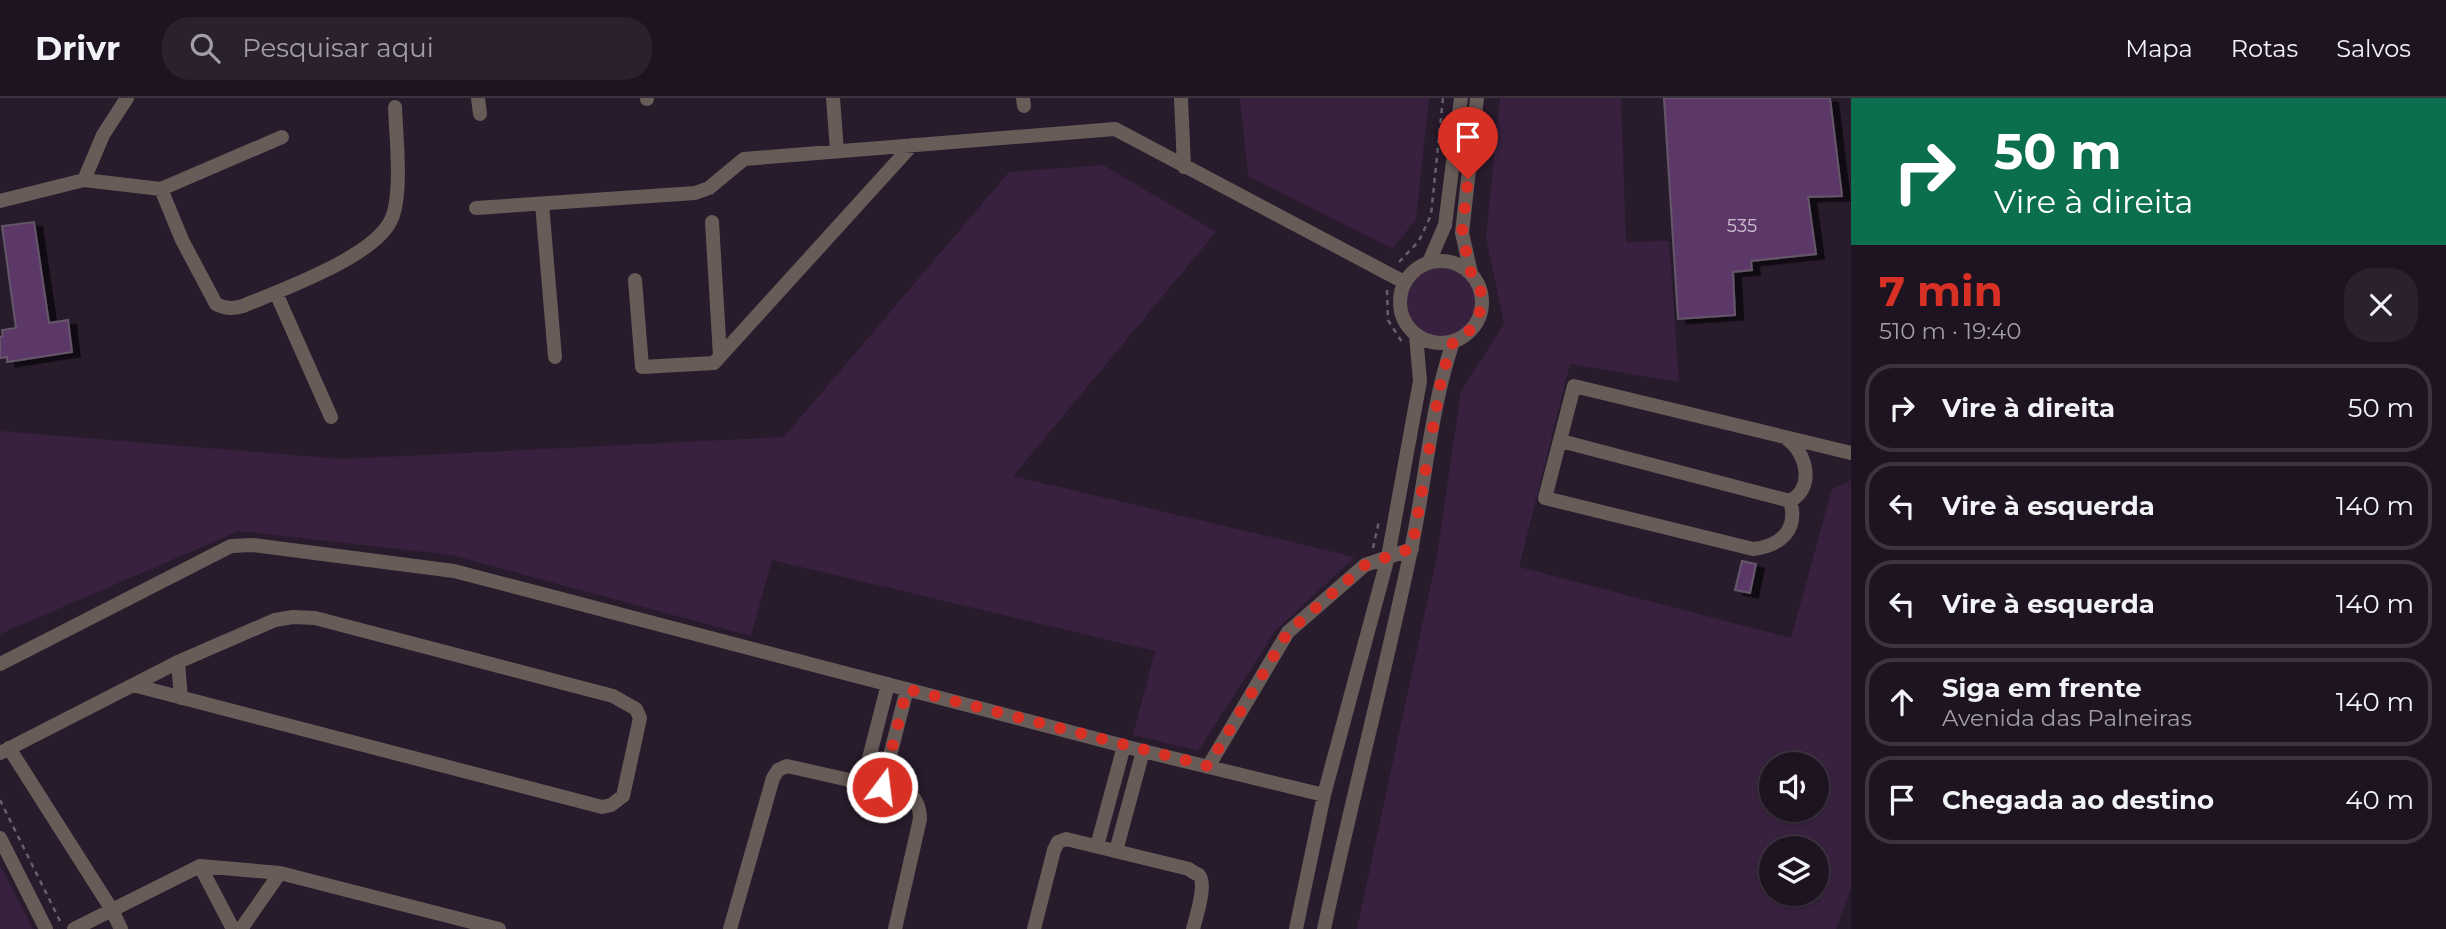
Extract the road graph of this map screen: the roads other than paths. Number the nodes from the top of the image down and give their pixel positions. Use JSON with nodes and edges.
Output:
{"nodes":[{"id":1,"x":127,"y":98,"type":"edge"},
{"id":2,"x":478,"y":98,"type":"edge"},
{"id":3,"x":833,"y":98,"type":"edge"},
{"id":4,"x":1181,"y":98,"type":"edge"},
{"id":5,"x":1461,"y":98,"type":"edge"},
{"id":6,"x":1477,"y":98,"type":"edge"},
{"id":7,"x":395,"y":107,"type":"dead end"},
{"id":8,"x":480,"y":114,"type":"dead end"},
{"id":9,"x":282,"y":137,"type":"dead end"},
{"id":10,"x":912,"y":145,"type":"junction"},
{"id":11,"x":836,"y":151,"type":"junction"},
{"id":12,"x":1184,"y":167,"type":"junction"},
{"id":13,"x":84,"y":180,"type":"junction"},
{"id":14,"x":161,"y":189,"type":"junction"},
{"id":15,"x":0,"y":201,"type":"edge"},
{"id":16,"x":542,"y":204,"type":"junction"},
{"id":17,"x":476,"y":208,"type":"dead end"},
{"id":18,"x":712,"y":222,"type":"dead end"},
{"id":19,"x":1429,"y":262,"type":"junction"},
{"id":20,"x":1471,"y":273,"type":"junction"},
{"id":21,"x":635,"y":280,"type":"dead end"},
{"id":22,"x":1404,"y":282,"type":"junction"},
{"id":23,"x":276,"y":293,"type":"junction"},
{"id":24,"x":1416,"y":335,"type":"junction"},
{"id":25,"x":1453,"y":342,"type":"junction"},
{"id":26,"x":720,"y":356,"type":"junction"},
{"id":27,"x":555,"y":357,"type":"dead end"},
{"id":28,"x":331,"y":417,"type":"dead end"},
{"id":29,"x":1787,"y":439,"type":"junction"},
{"id":30,"x":1561,"y":441,"type":"junction"},
{"id":31,"x":1823,"y":447,"type":"junction"},
{"id":32,"x":1851,"y":453,"type":"edge"},
{"id":33,"x":1804,"y":460,"type":"junction"},
{"id":34,"x":1790,"y":501,"type":"junction"},
{"id":35,"x":1412,"y":548,"type":"junction"},
{"id":36,"x":1388,"y":557,"type":"junction"},
{"id":37,"x":178,"y":662,"type":"junction"},
{"id":38,"x":0,"y":664,"type":"edge"},
{"id":39,"x":888,"y":684,"type":"junction"},
{"id":40,"x":133,"y":685,"type":"junction"},
{"id":41,"x":907,"y":689,"type":"junction"},
{"id":42,"x":181,"y":698,"type":"junction"},
{"id":43,"x":1125,"y":746,"type":"junction"},
{"id":44,"x":5,"y":750,"type":"edge"},
{"id":45,"x":1143,"y":751,"type":"junction"},
{"id":46,"x":1208,"y":766,"type":"junction"},
{"id":47,"x":863,"y":782,"type":"junction"},
{"id":48,"x":882,"y":787,"type":"junction"},
{"id":49,"x":1324,"y":795,"type":"junction"},
{"id":50,"x":0,"y":838,"type":"edge"},
{"id":51,"x":1097,"y":846,"type":"junction"},
{"id":52,"x":1116,"y":851,"type":"junction"},
{"id":53,"x":200,"y":866,"type":"junction"},
{"id":54,"x":280,"y":873,"type":"junction"},
{"id":55,"x":111,"y":910,"type":"junction"},
{"id":56,"x":46,"y":929,"type":"edge"},
{"id":57,"x":74,"y":929,"type":"edge"},
{"id":58,"x":121,"y":929,"type":"edge"},
{"id":59,"x":233,"y":929,"type":"edge"},
{"id":60,"x":242,"y":929,"type":"edge"},
{"id":61,"x":499,"y":929,"type":"edge"},
{"id":62,"x":730,"y":929,"type":"edge"},
{"id":63,"x":894,"y":929,"type":"edge"},
{"id":64,"x":1034,"y":929,"type":"edge"},
{"id":65,"x":1193,"y":929,"type":"edge"},
{"id":66,"x":1296,"y":929,"type":"edge"},
{"id":67,"x":1324,"y":929,"type":"edge"}],
"edges":[{"from":1,"to":13,"type":"street"},
{"from":2,"to":8,"type":"street"},
{"from":3,"to":11,"type":"street"},
{"from":4,"to":12,"type":"street"},
{"from":5,"to":19,"type":"street"},
{"from":6,"to":20,"type":"street"},
{"from":7,"to":23,"type":"street"},
{"from":9,"to":14,"type":"street"},
{"from":10,"to":11,"type":"street"},
{"from":10,"to":12,"type":"street"},
{"from":10,"to":26,"type":"street"},
{"from":11,"to":16,"type":"street"},
{"from":12,"to":22,"type":"street"},
{"from":13,"to":14,"type":"street"},
{"from":13,"to":15,"type":"street"},
{"from":14,"to":23,"type":"street"},
{"from":16,"to":17,"type":"street"},
{"from":16,"to":27,"type":"street"},
{"from":18,"to":26,"type":"street"},
{"from":19,"to":20,"type":"street"},
{"from":19,"to":22,"type":"street"},
{"from":20,"to":25,"type":"street"},
{"from":21,"to":26,"type":"street"},
{"from":22,"to":24,"type":"street"},
{"from":23,"to":28,"type":"street"},
{"from":24,"to":25,"type":"street"},
{"from":24,"to":36,"type":"street"},
{"from":25,"to":35,"type":"street"},
{"from":29,"to":30,"type":"street"},
{"from":29,"to":31,"type":"street"},
{"from":29,"to":33,"type":"street"},
{"from":30,"to":34,"type":"street"},
{"from":30,"to":34,"type":"street"},
{"from":31,"to":32,"type":"street"},
{"from":31,"to":33,"type":"street"},
{"from":33,"to":34,"type":"street"},
{"from":35,"to":36,"type":"street"},
{"from":35,"to":67,"type":"street"},
{"from":36,"to":46,"type":"street"},
{"from":36,"to":49,"type":"street"},
{"from":37,"to":40,"type":"street"},
{"from":37,"to":42,"type":"street"},
{"from":37,"to":42,"type":"street"},
{"from":38,"to":39,"type":"street"},
{"from":39,"to":41,"type":"street"},
{"from":39,"to":47,"type":"street"},
{"from":40,"to":42,"type":"street"},
{"from":40,"to":44,"type":"street"},
{"from":41,"to":43,"type":"street"},
{"from":41,"to":48,"type":"street"},
{"from":43,"to":45,"type":"street"},
{"from":43,"to":51,"type":"street"},
{"from":44,"to":55,"type":"street"},
{"from":45,"to":46,"type":"street"},
{"from":45,"to":52,"type":"street"},
{"from":46,"to":49,"type":"street"},
{"from":47,"to":48,"type":"street"},
{"from":47,"to":62,"type":"street"},
{"from":48,"to":63,"type":"street"},
{"from":49,"to":66,"type":"street"},
{"from":50,"to":56,"type":"street"},
{"from":51,"to":52,"type":"street"},
{"from":51,"to":64,"type":"street"},
{"from":52,"to":65,"type":"street"},
{"from":53,"to":54,"type":"street"},
{"from":53,"to":55,"type":"street"},
{"from":53,"to":59,"type":"street"},
{"from":54,"to":60,"type":"street"},
{"from":54,"to":61,"type":"street"},
{"from":55,"to":57,"type":"street"},
{"from":55,"to":58,"type":"street"}]}
